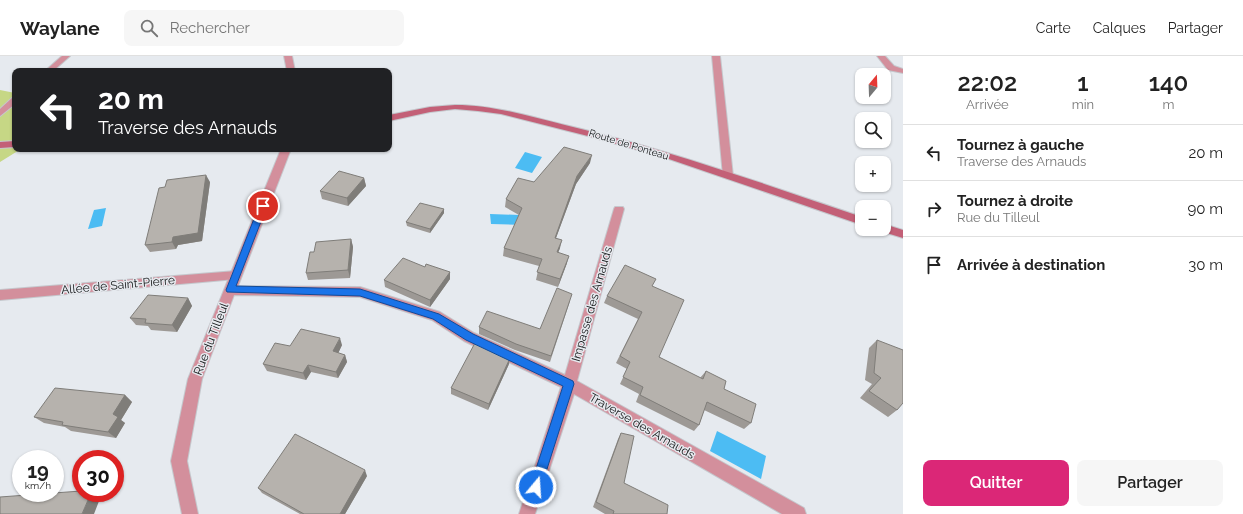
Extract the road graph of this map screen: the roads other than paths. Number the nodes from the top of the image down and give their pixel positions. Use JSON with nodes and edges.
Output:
{"nodes":[{"id":1,"x":66,"y":56,"type":"edge"},
{"id":2,"x":288,"y":56,"type":"edge"},
{"id":3,"x":716,"y":56,"type":"edge"},
{"id":4,"x":881,"y":56,"type":"edge"},
{"id":5,"x":52,"y":68,"type":"edge"},
{"id":6,"x":290,"y":68,"type":"edge"},
{"id":7,"x":903,"y":71,"type":"edge"},
{"id":8,"x":12,"y":103,"type":"edge"},
{"id":9,"x":0,"y":113,"type":"edge"},
{"id":10,"x":392,"y":118,"type":"edge"},
{"id":11,"x":12,"y":144,"type":"edge"},
{"id":12,"x":0,"y":145,"type":"edge"},
{"id":13,"x":285,"y":152,"type":"edge"},
{"id":14,"x":728,"y":176,"type":"junction"},
{"id":15,"x":619,"y":208,"type":"dead end"},
{"id":16,"x":855,"y":219,"type":"edge"},
{"id":17,"x":891,"y":230,"type":"edge"},
{"id":18,"x":903,"y":234,"type":"edge"},
{"id":19,"x":236,"y":275,"type":"junction"},
{"id":20,"x":230,"y":290,"type":"junction"},
{"id":21,"x":0,"y":295,"type":"edge"},
{"id":22,"x":569,"y":384,"type":"junction"},
{"id":23,"x":190,"y":514,"type":"edge"},
{"id":24,"x":527,"y":514,"type":"edge"},
{"id":25,"x":798,"y":514,"type":"edge"}],
"edges":[{"from":1,"to":5,"type":"street"},
{"from":2,"to":6,"type":"street"},
{"from":3,"to":14,"type":"street"},
{"from":4,"to":7,"type":"street"},
{"from":8,"to":9,"type":"street"},
{"from":10,"to":14,"type":"street","name":"Route de Ponteau"},
{"from":11,"to":12,"type":"street"},
{"from":13,"to":19,"type":"street","name":"Rue du Tilleul"},
{"from":14,"to":16,"type":"street","name":"Route de Ponteau"},
{"from":15,"to":22,"type":"street","name":"Impasse des Arnauds"},
{"from":17,"to":18,"type":"street"},
{"from":19,"to":20,"type":"street","name":"Rue du Tilleul"},
{"from":19,"to":21,"type":"street","name":"Allée de Saint-Pierre"},
{"from":20,"to":22,"type":"street","name":"Traverse des Arnauds"},
{"from":20,"to":23,"type":"street","name":"Rue du Tilleul"},
{"from":22,"to":24,"type":"street","name":"Impasse des Arnauds"},
{"from":22,"to":25,"type":"street","name":"Traverse des Arnauds"}]}
